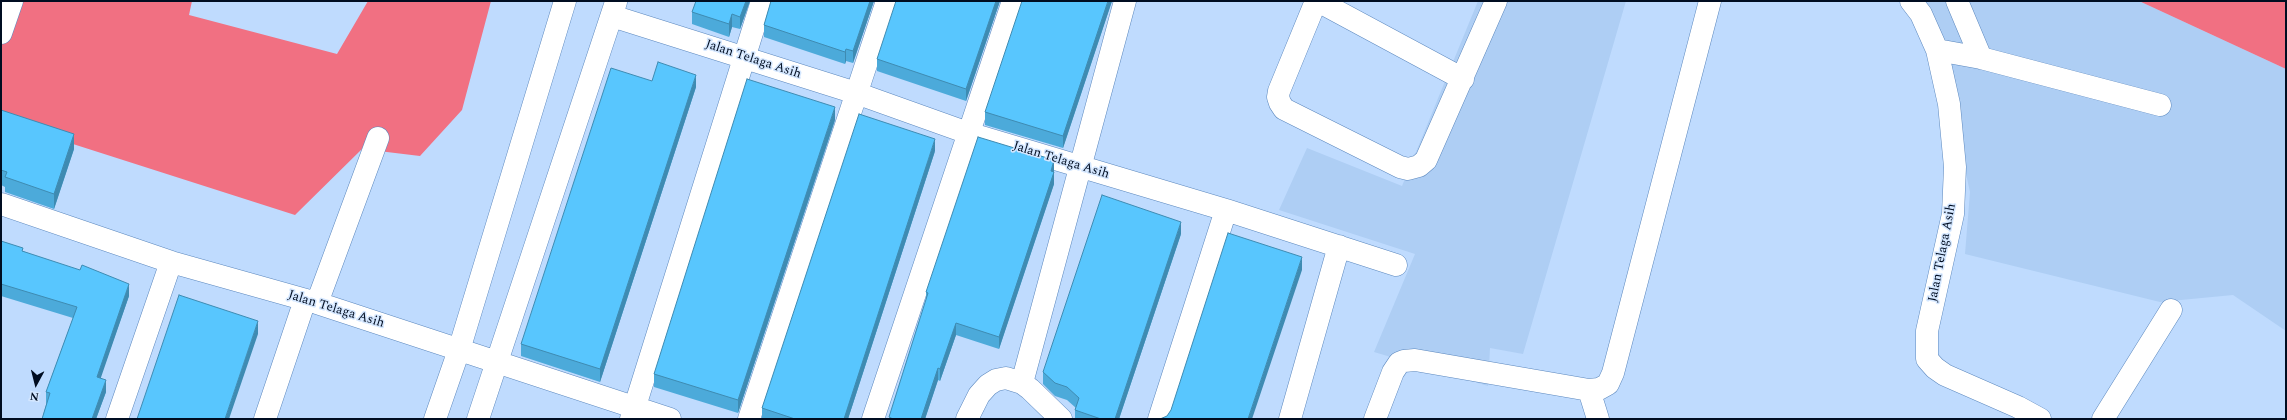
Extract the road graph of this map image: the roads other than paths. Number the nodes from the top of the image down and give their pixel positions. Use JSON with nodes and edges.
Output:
{"nodes":[{"id":1,"x":12,"y":1,"type":"edge"},
{"id":2,"x":565,"y":1,"type":"edge"},
{"id":3,"x":762,"y":1,"type":"edge"},
{"id":4,"x":887,"y":1,"type":"edge"},
{"id":5,"x":1013,"y":1,"type":"edge"},
{"id":6,"x":1125,"y":1,"type":"edge"},
{"id":7,"x":1317,"y":1,"type":"edge"},
{"id":8,"x":1496,"y":1,"type":"edge"},
{"id":9,"x":1710,"y":1,"type":"edge"},
{"id":10,"x":1911,"y":1,"type":"edge"},
{"id":11,"x":1957,"y":1,"type":"edge"},
{"id":12,"x":614,"y":8,"type":"edge"},
{"id":13,"x":1,"y":33,"type":"edge"},
{"id":14,"x":1937,"y":50,"type":"junction"},
{"id":15,"x":744,"y":58,"type":"junction"},
{"id":16,"x":1981,"y":58,"type":"junction"},
{"id":17,"x":1463,"y":79,"type":"junction"},
{"id":18,"x":856,"y":93,"type":"junction"},
{"id":19,"x":2160,"y":106,"type":"dead end"},
{"id":20,"x":968,"y":133,"type":"junction"},
{"id":21,"x":378,"y":138,"type":"dead end"},
{"id":22,"x":1082,"y":168,"type":"junction"},
{"id":23,"x":1,"y":204,"type":"edge"},
{"id":24,"x":1226,"y":210,"type":"junction"},
{"id":25,"x":1340,"y":246,"type":"junction"},
{"id":26,"x":171,"y":262,"type":"junction"},
{"id":27,"x":1396,"y":265,"type":"dead end"},
{"id":28,"x":311,"y":302,"type":"junction"},
{"id":29,"x":2171,"y":310,"type":"dead end"},
{"id":30,"x":459,"y":350,"type":"junction"},
{"id":31,"x":498,"y":361,"type":"junction"},
{"id":32,"x":1022,"y":383,"type":"junction"},
{"id":33,"x":1589,"y":390,"type":"junction"},
{"id":34,"x":633,"y":413,"type":"edge"},
{"id":35,"x":117,"y":419,"type":"edge"},
{"id":36,"x":265,"y":419,"type":"edge"},
{"id":37,"x":435,"y":419,"type":"edge"},
{"id":38,"x":478,"y":419,"type":"edge"},
{"id":39,"x":670,"y":419,"type":"edge"},
{"id":40,"x":749,"y":419,"type":"edge"},
{"id":41,"x":873,"y":419,"type":"edge"},
{"id":42,"x":967,"y":419,"type":"edge"},
{"id":43,"x":1061,"y":419,"type":"edge"},
{"id":44,"x":1159,"y":419,"type":"edge"},
{"id":45,"x":1290,"y":419,"type":"edge"},
{"id":46,"x":1375,"y":419,"type":"edge"},
{"id":47,"x":1598,"y":419,"type":"edge"},
{"id":48,"x":2040,"y":419,"type":"edge"},
{"id":49,"x":2103,"y":419,"type":"edge"}],
"edges":[{"from":1,"to":13,"type":"street"},
{"from":2,"to":30,"type":"street"},
{"from":3,"to":15,"type":"street"},
{"from":4,"to":18,"type":"street"},
{"from":5,"to":20,"type":"street"},
{"from":6,"to":22,"type":"street"},
{"from":7,"to":17,"type":"street"},
{"from":7,"to":17,"type":"street"},
{"from":8,"to":17,"type":"street"},
{"from":9,"to":33,"type":"street"},
{"from":10,"to":14,"type":"street","name":"Jalan Telaga Asih"},
{"from":11,"to":16,"type":"street"},
{"from":12,"to":15,"type":"street","name":"Jalan Telaga Asih"},
{"from":12,"to":31,"type":"street"},
{"from":14,"to":16,"type":"street"},
{"from":14,"to":48,"type":"street","name":"Jalan Telaga Asih"},
{"from":15,"to":18,"type":"street","name":"Jalan Telaga Asih"},
{"from":15,"to":34,"type":"street"},
{"from":16,"to":19,"type":"street"},
{"from":18,"to":20,"type":"street","name":"Jalan Telaga Asih"},
{"from":18,"to":40,"type":"street"},
{"from":20,"to":22,"type":"street","name":"Jalan Telaga Asih"},
{"from":20,"to":41,"type":"street"},
{"from":21,"to":28,"type":"street"},
{"from":22,"to":24,"type":"street","name":"Jalan Telaga Asih"},
{"from":22,"to":32,"type":"street"},
{"from":23,"to":26,"type":"street","name":"Jalan Telaga Asih"},
{"from":24,"to":25,"type":"street","name":"Jalan Telaga Asih"},
{"from":24,"to":44,"type":"street"},
{"from":25,"to":27,"type":"street","name":"Jalan Telaga Asih"},
{"from":25,"to":45,"type":"street"},
{"from":26,"to":28,"type":"street","name":"Jalan Telaga Asih"},
{"from":26,"to":35,"type":"street"},
{"from":28,"to":30,"type":"street","name":"Jalan Telaga Asih"},
{"from":28,"to":36,"type":"street"},
{"from":29,"to":49,"type":"street"},
{"from":30,"to":31,"type":"street","name":"Jalan Telaga Asih"},
{"from":30,"to":37,"type":"street"},
{"from":31,"to":34,"type":"street","name":"Jalan Telaga Asih"},
{"from":31,"to":38,"type":"street"},
{"from":32,"to":42,"type":"street"},
{"from":32,"to":43,"type":"street"},
{"from":33,"to":46,"type":"street"},
{"from":33,"to":47,"type":"street"},
{"from":34,"to":39,"type":"street","name":"Jalan Telaga Asih"}]}
